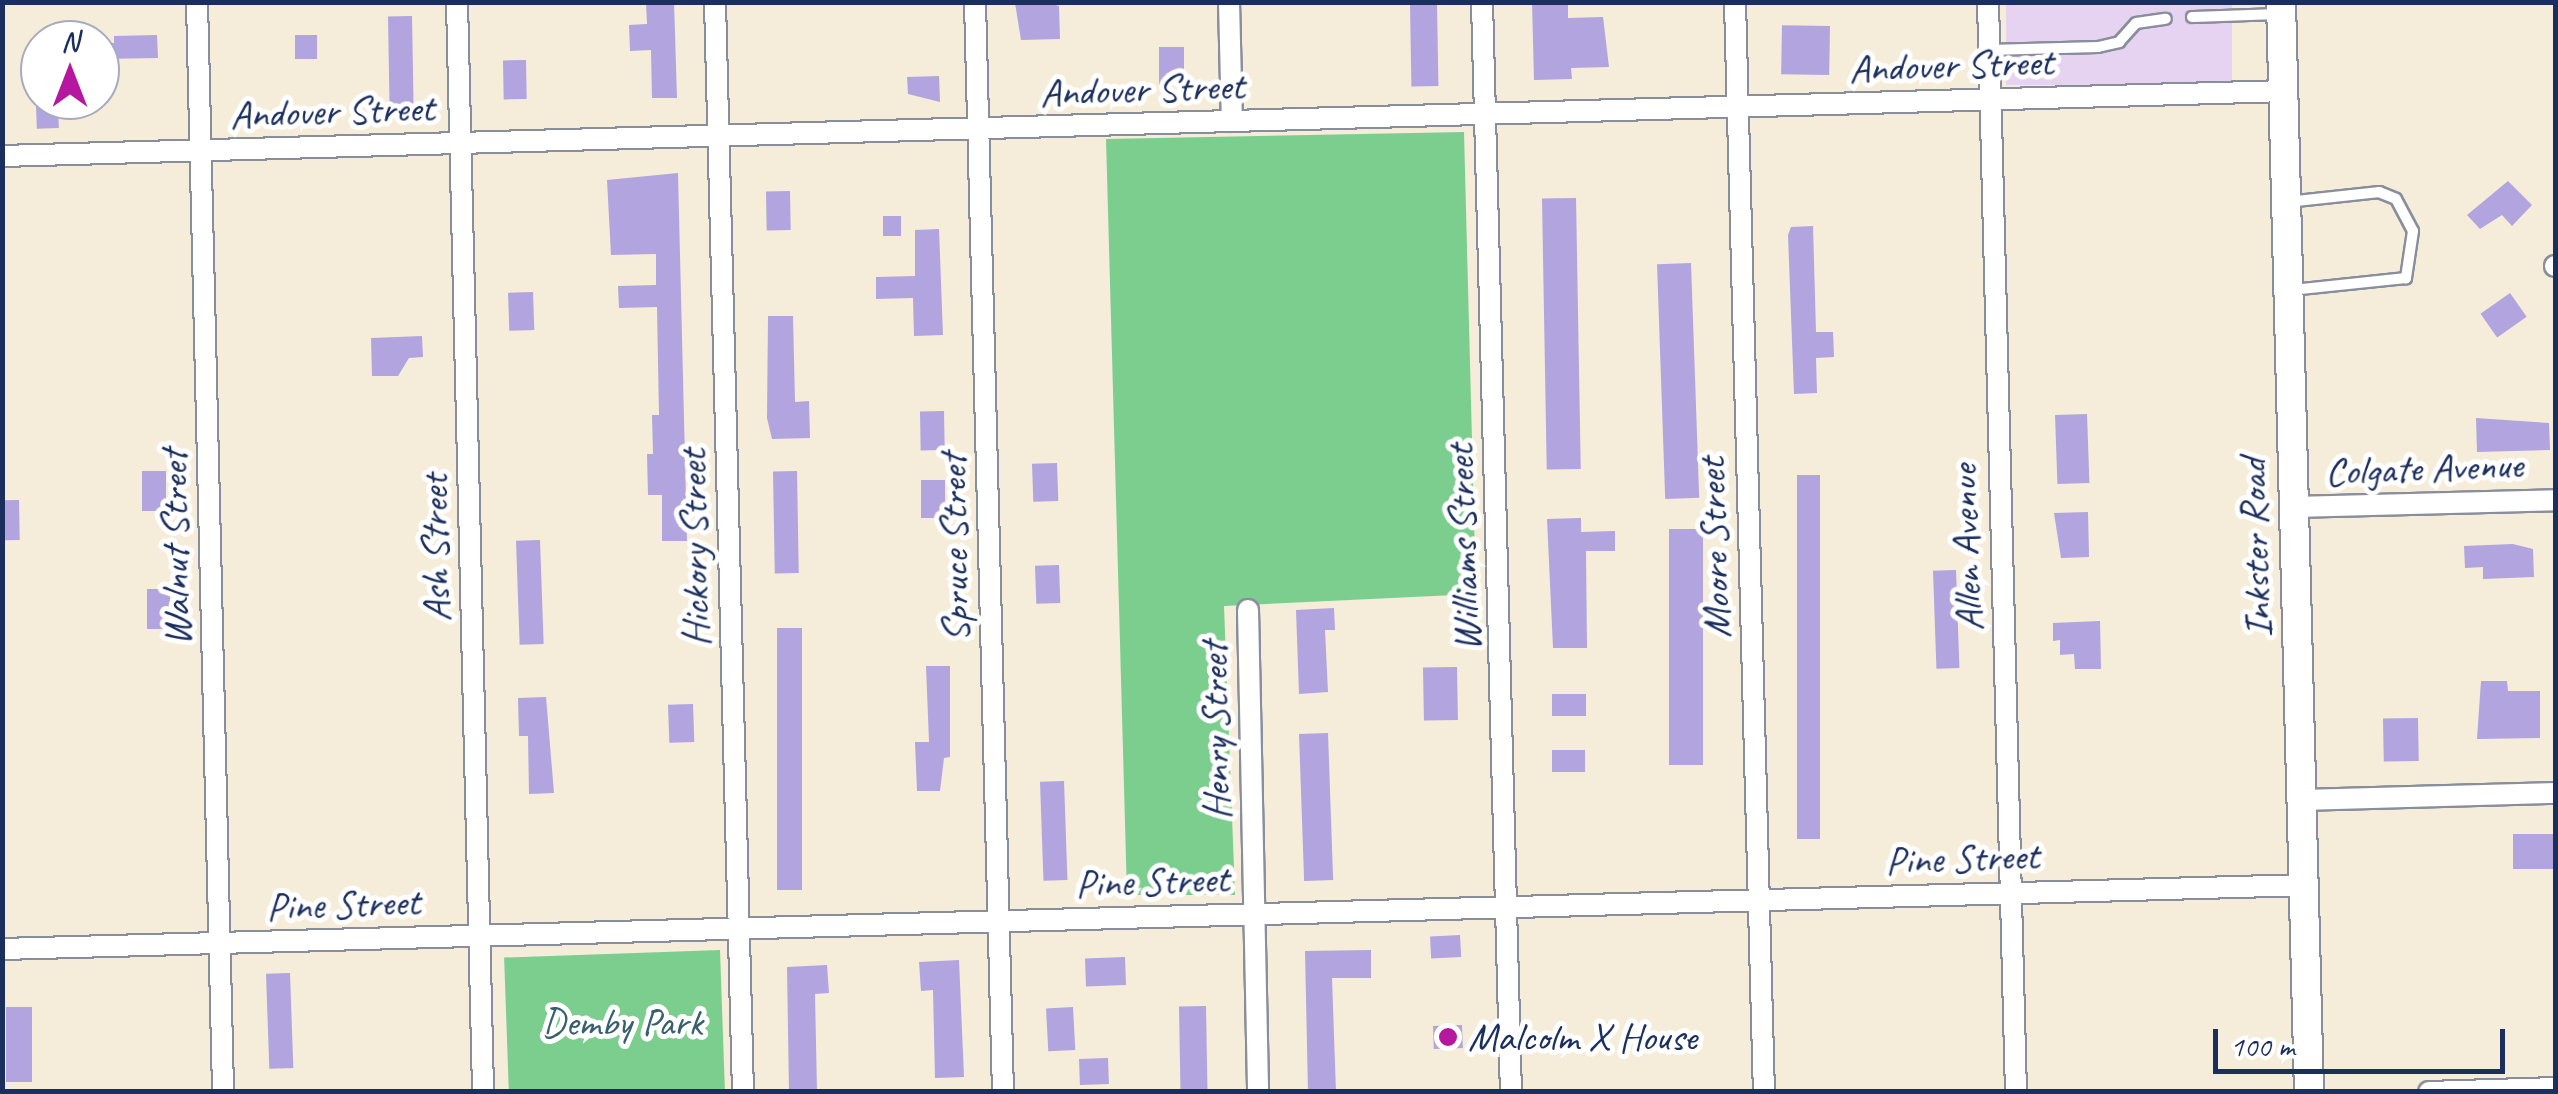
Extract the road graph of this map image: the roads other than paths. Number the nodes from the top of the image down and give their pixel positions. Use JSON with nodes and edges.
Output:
{"nodes":[{"id":1,"x":197,"y":2,"type":"edge"},
{"id":2,"x":458,"y":2,"type":"edge"},
{"id":3,"x":715,"y":2,"type":"edge"},
{"id":4,"x":974,"y":2,"type":"edge"},
{"id":5,"x":1229,"y":2,"type":"edge"},
{"id":6,"x":1482,"y":2,"type":"edge"},
{"id":7,"x":1735,"y":2,"type":"edge"},
{"id":8,"x":1988,"y":2,"type":"edge"},
{"id":9,"x":2281,"y":8,"type":"edge"},
{"id":10,"x":2192,"y":18,"type":"dead end"},
{"id":11,"x":2166,"y":19,"type":"dead end"},
{"id":12,"x":1989,"y":50,"type":"junction"},
{"id":13,"x":2283,"y":91,"type":"junction"},
{"id":14,"x":1990,"y":99,"type":"junction"},
{"id":15,"x":1738,"y":106,"type":"junction"},
{"id":16,"x":1485,"y":114,"type":"junction"},
{"id":17,"x":1232,"y":121,"type":"junction"},
{"id":18,"x":978,"y":128,"type":"junction"},
{"id":19,"x":718,"y":136,"type":"junction"},
{"id":20,"x":461,"y":142,"type":"junction"},
{"id":21,"x":201,"y":150,"type":"junction"},
{"id":22,"x":2,"y":156,"type":"edge"},
{"id":23,"x":2286,"y":202,"type":"junction"},
{"id":24,"x":2288,"y":290,"type":"junction"},
{"id":25,"x":2556,"y":500,"type":"edge"},
{"id":26,"x":2294,"y":507,"type":"junction"},
{"id":27,"x":1248,"y":610,"type":"dead end"},
{"id":28,"x":2556,"y":793,"type":"edge"},
{"id":29,"x":2302,"y":800,"type":"junction"},
{"id":30,"x":2304,"y":885,"type":"junction"},
{"id":31,"x":2011,"y":892,"type":"junction"},
{"id":32,"x":1758,"y":899,"type":"junction"},
{"id":33,"x":1508,"y":905,"type":"junction"},
{"id":34,"x":1254,"y":912,"type":"junction"},
{"id":35,"x":998,"y":920,"type":"junction"},
{"id":36,"x":738,"y":928,"type":"junction"},
{"id":37,"x":479,"y":935,"type":"junction"},
{"id":38,"x":219,"y":942,"type":"junction"},
{"id":39,"x":2,"y":948,"type":"edge"},
{"id":40,"x":2556,"y":1088,"type":"edge"},
{"id":41,"x":223,"y":1092,"type":"edge"},
{"id":42,"x":484,"y":1092,"type":"edge"},
{"id":43,"x":743,"y":1092,"type":"edge"},
{"id":44,"x":1003,"y":1092,"type":"edge"},
{"id":45,"x":1258,"y":1092,"type":"edge"},
{"id":46,"x":1511,"y":1092,"type":"edge"},
{"id":47,"x":1764,"y":1092,"type":"edge"},
{"id":48,"x":2016,"y":1092,"type":"edge"},
{"id":49,"x":2310,"y":1092,"type":"edge"},
{"id":50,"x":2429,"y":1092,"type":"edge"}],
"edges":[{"from":1,"to":21,"type":"street","name":"Walnut Street"},
{"from":2,"to":20,"type":"street","name":"Ash Street"},
{"from":3,"to":19,"type":"street","name":"Hickory Street"},
{"from":4,"to":18,"type":"street","name":"Spruce Street"},
{"from":5,"to":17,"type":"street"},
{"from":6,"to":16,"type":"street","name":"Williams Street"},
{"from":7,"to":15,"type":"street","name":"Moore Street"},
{"from":8,"to":12,"type":"street","name":"Allen Avenue"},
{"from":9,"to":10,"type":"lane"},
{"from":9,"to":13,"type":"main road","name":"Inkster Road"},
{"from":11,"to":12,"type":"lane"},
{"from":12,"to":14,"type":"street","name":"Allen Avenue"},
{"from":13,"to":14,"type":"street","name":"Andover Street"},
{"from":13,"to":23,"type":"main road","name":"Inkster Road"},
{"from":14,"to":15,"type":"street","name":"Andover Street"},
{"from":14,"to":31,"type":"street","name":"Allen Avenue"},
{"from":15,"to":16,"type":"street","name":"Andover Street"},
{"from":15,"to":32,"type":"street","name":"Moore Street"},
{"from":16,"to":17,"type":"street","name":"Andover Street"},
{"from":16,"to":33,"type":"street","name":"Williams Street"},
{"from":17,"to":18,"type":"street","name":"Andover Street"},
{"from":18,"to":19,"type":"street","name":"Andover Street"},
{"from":18,"to":35,"type":"street","name":"Spruce Street"},
{"from":19,"to":20,"type":"street","name":"Andover Street"},
{"from":19,"to":36,"type":"street","name":"Hickory Street"},
{"from":20,"to":21,"type":"street","name":"Andover Street"},
{"from":20,"to":37,"type":"street","name":"Ash Street"},
{"from":21,"to":22,"type":"street","name":"Andover Street"},
{"from":21,"to":38,"type":"street","name":"Walnut Street"},
{"from":23,"to":24,"type":"main road","name":"Inkster Road"},
{"from":23,"to":24,"type":"lane"},
{"from":24,"to":26,"type":"main road","name":"Inkster Road"},
{"from":25,"to":26,"type":"street","name":"Colgate Avenue"},
{"from":26,"to":29,"type":"main road","name":"Inkster Road"},
{"from":27,"to":34,"type":"street","name":"Henry Street"},
{"from":28,"to":29,"type":"street"},
{"from":29,"to":30,"type":"main road","name":"Inkster Road"},
{"from":30,"to":31,"type":"street","name":"Pine Street"},
{"from":30,"to":49,"type":"main road","name":"Inkster Road"},
{"from":31,"to":32,"type":"street","name":"Pine Street"},
{"from":31,"to":48,"type":"street","name":"Allen Avenue"},
{"from":32,"to":33,"type":"street","name":"Pine Street"},
{"from":32,"to":47,"type":"street","name":"Moore Street"},
{"from":33,"to":34,"type":"street","name":"Pine Street"},
{"from":33,"to":46,"type":"street","name":"Williams Street"},
{"from":34,"to":35,"type":"street","name":"Pine Street"},
{"from":34,"to":45,"type":"street","name":"Henry Street"},
{"from":35,"to":36,"type":"street","name":"Pine Street"},
{"from":35,"to":44,"type":"street","name":"Spruce Street"},
{"from":36,"to":37,"type":"street","name":"Pine Street"},
{"from":36,"to":43,"type":"street","name":"Hickory Street"},
{"from":37,"to":38,"type":"street","name":"Pine Street"},
{"from":37,"to":42,"type":"street","name":"Ash Street"},
{"from":38,"to":39,"type":"street","name":"Pine Street"},
{"from":38,"to":41,"type":"street","name":"Walnut Street"},
{"from":40,"to":50,"type":"street"}]}
